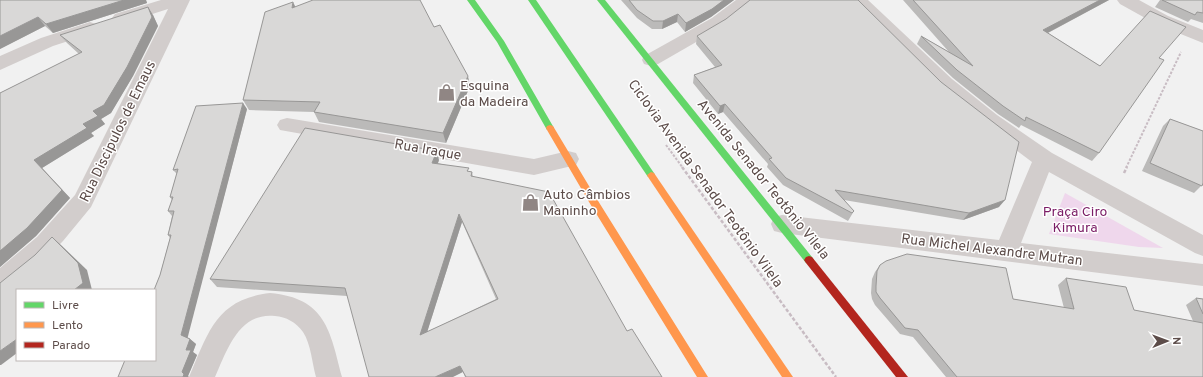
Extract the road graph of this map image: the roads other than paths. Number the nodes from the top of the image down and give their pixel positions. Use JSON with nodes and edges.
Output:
{"nodes":[{"id":1,"x":180,"y":0,"type":"edge"},
{"id":2,"x":471,"y":0,"type":"edge"},
{"id":3,"x":532,"y":0,"type":"edge"},
{"id":4,"x":601,"y":0,"type":"edge"},
{"id":5,"x":747,"y":0,"type":"edge"},
{"id":6,"x":858,"y":0,"type":"edge"},
{"id":7,"x":1126,"y":0,"type":"edge"},
{"id":8,"x":1196,"y":35,"type":"edge"},
{"id":9,"x":651,"y":60,"type":"junction"},
{"id":10,"x":0,"y":64,"type":"edge"},
{"id":11,"x":287,"y":125,"type":"dead end"},
{"id":12,"x":568,"y":159,"type":"junction"},
{"id":13,"x":1044,"y":159,"type":"junction"},
{"id":14,"x":782,"y":224,"type":"junction"},
{"id":15,"x":1203,"y":246,"type":"edge"},
{"id":16,"x":1006,"y":252,"type":"junction"},
{"id":17,"x":1203,"y":275,"type":"edge"},
{"id":18,"x":0,"y":281,"type":"edge"},
{"id":19,"x":202,"y":377,"type":"edge"},
{"id":20,"x":328,"y":377,"type":"edge"},
{"id":21,"x":703,"y":377,"type":"edge"},
{"id":22,"x":788,"y":377,"type":"edge"},
{"id":23,"x":903,"y":377,"type":"edge"}],
"edges":[{"from":1,"to":10,"type":"street"},
{"from":1,"to":18,"type":"street","name":"Rua Discipulos de Emaus"},
{"from":2,"to":12,"type":"main road"},
{"from":3,"to":22,"type":"main road"},
{"from":4,"to":9,"type":"main road","name":"Avenida Senador Teotônio Vilela"},
{"from":5,"to":9,"type":"street"},
{"from":6,"to":13,"type":"street"},
{"from":7,"to":8,"type":"street"},
{"from":9,"to":14,"type":"main road","name":"Avenida Senador Teotônio Vilela"},
{"from":11,"to":12,"type":"street","name":"Rua Iraque"},
{"from":12,"to":21,"type":"main road"},
{"from":13,"to":15,"type":"street"},
{"from":13,"to":16,"type":"street"},
{"from":14,"to":16,"type":"street","name":"Rua Michel Alexandre Mutran"},
{"from":14,"to":23,"type":"main road","name":"Avenida Senador Teotônio Vilela"},
{"from":16,"to":17,"type":"street","name":"Rua Michel Alexandre Mutran"},
{"from":19,"to":20,"type":"street"}]}
